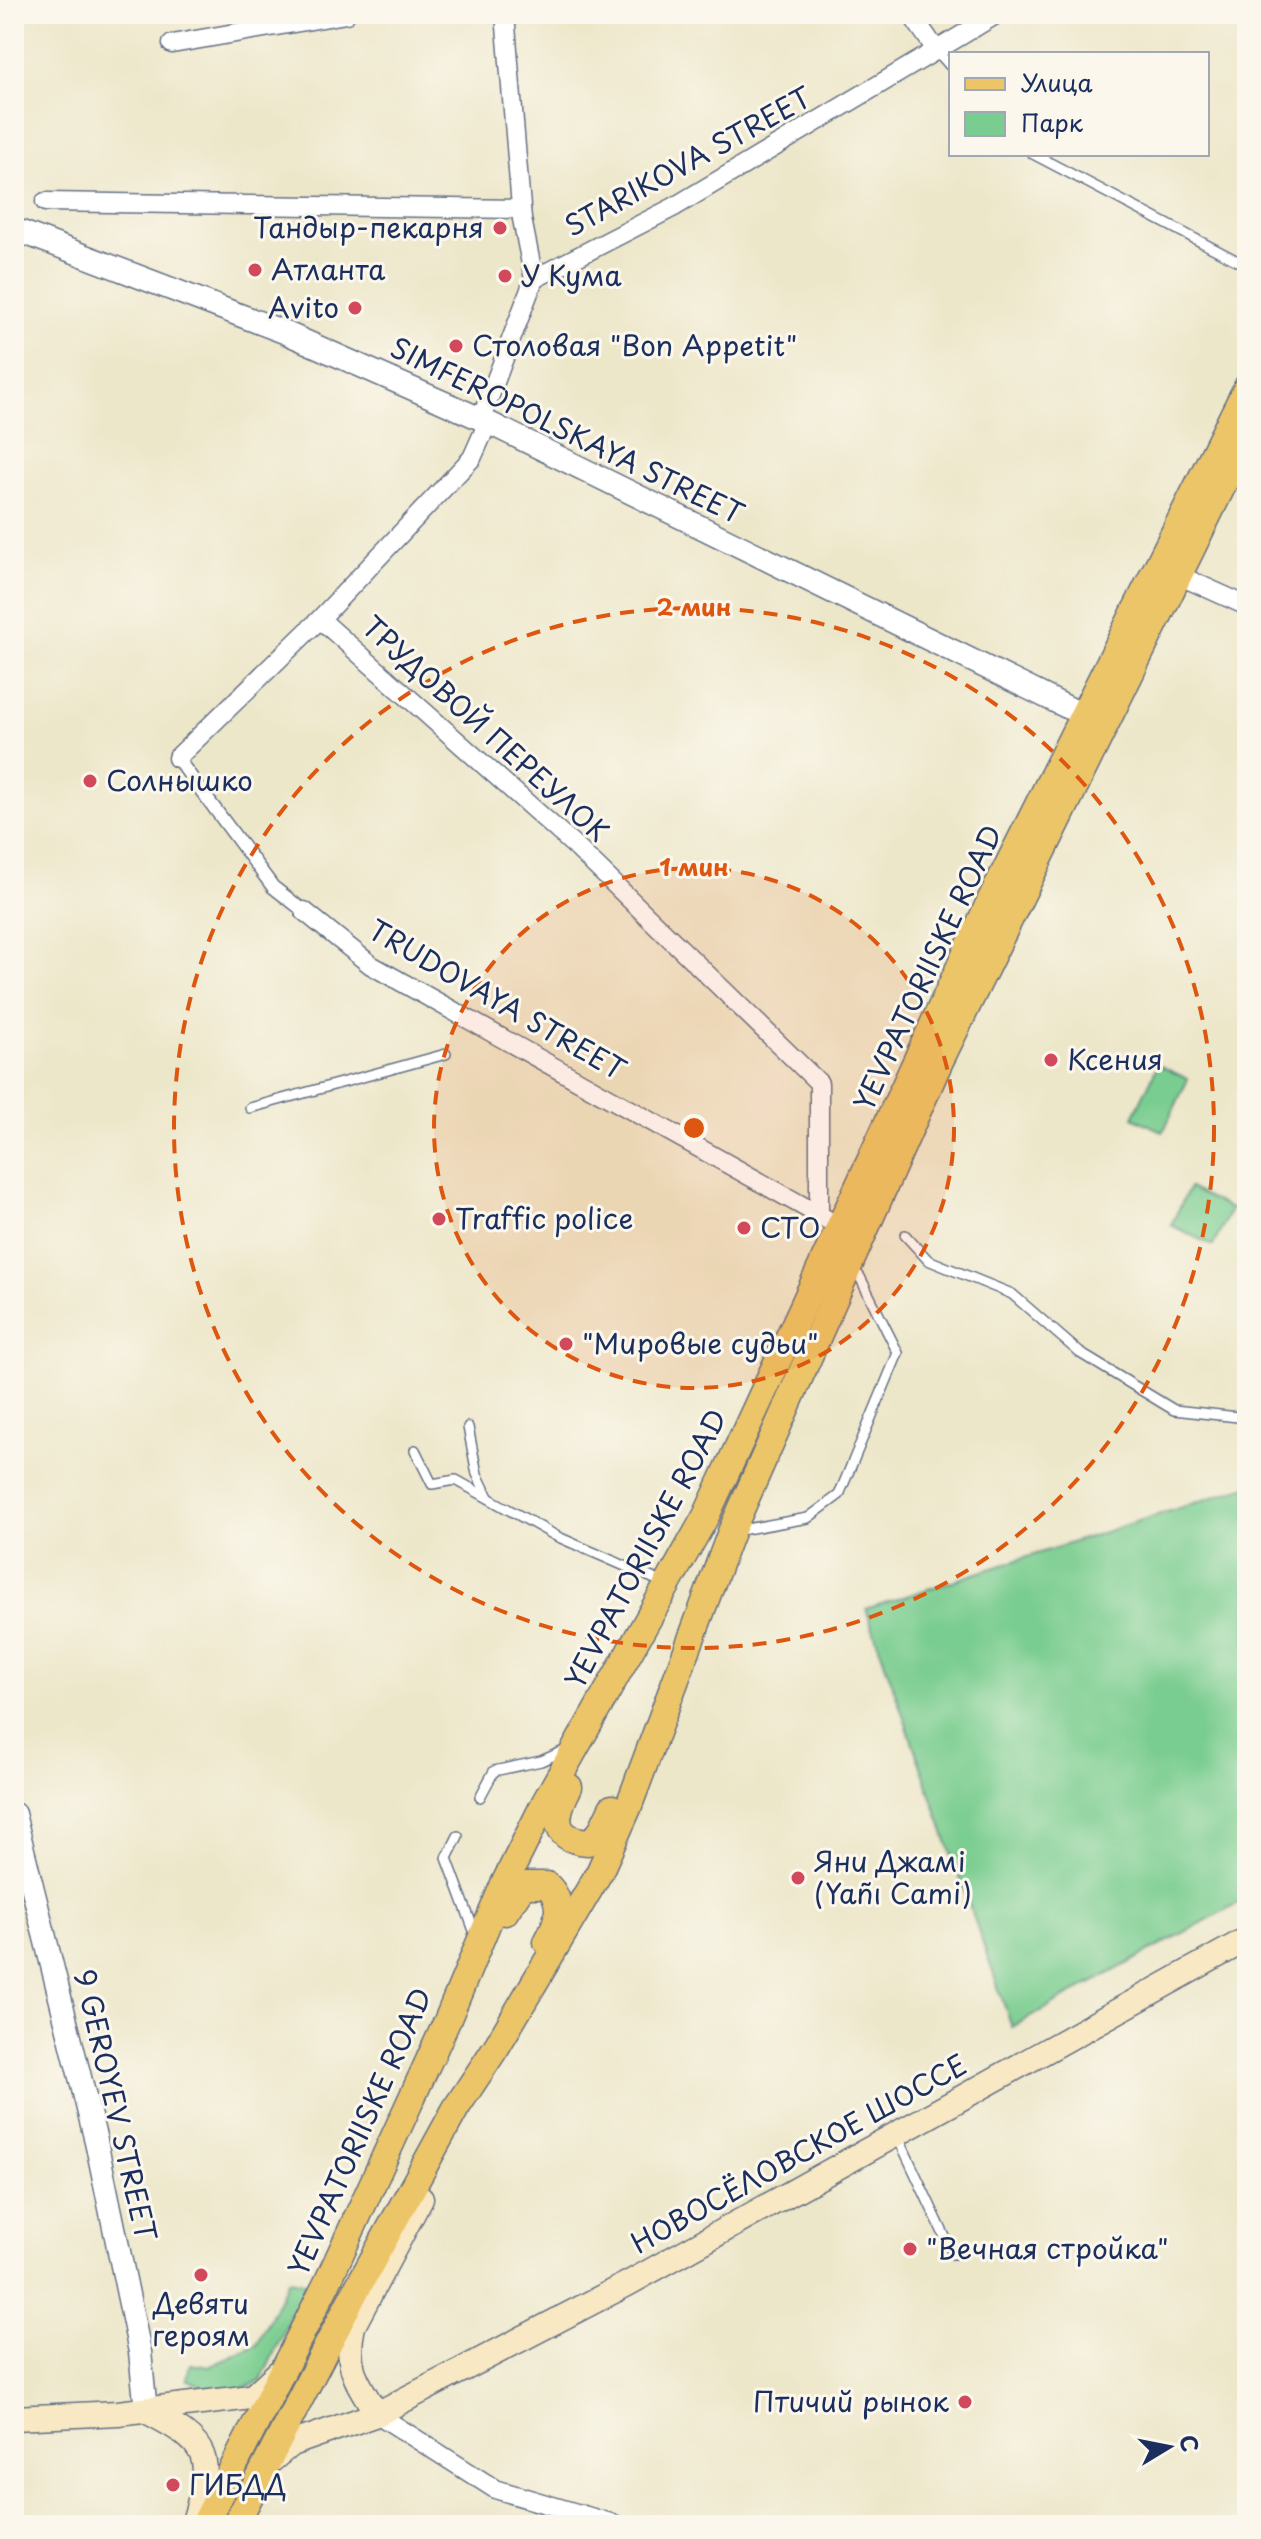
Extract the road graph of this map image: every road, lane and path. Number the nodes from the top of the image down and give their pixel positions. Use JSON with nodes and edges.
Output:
{"nodes":[{"id":1,"x":346,"y":14,"type":"edge"},
{"id":2,"x":505,"y":14,"type":"edge"},
{"id":3,"x":911,"y":14,"type":"edge"},
{"id":4,"x":997,"y":14,"type":"edge"},
{"id":5,"x":172,"y":44,"type":"dead end"},
{"id":6,"x":937,"y":51,"type":"junction"},
{"id":7,"x":949,"y":65,"type":"edge"},
{"id":8,"x":1037,"y":156,"type":"edge"},
{"id":9,"x":45,"y":202,"type":"dead end"},
{"id":10,"x":521,"y":209,"type":"junction"},
{"id":11,"x":14,"y":229,"type":"edge"},
{"id":12,"x":1247,"y":266,"type":"edge"},
{"id":13,"x":534,"y":279,"type":"junction"},
{"id":14,"x":1247,"y":387,"type":"edge"},
{"id":15,"x":484,"y":421,"type":"junction"},
{"id":16,"x":1247,"y":436,"type":"edge"},
{"id":17,"x":1178,"y":575,"type":"junction"},
{"id":18,"x":1247,"y":606,"type":"edge"},
{"id":19,"x":320,"y":619,"type":"junction"},
{"id":20,"x":1083,"y":715,"type":"junction"},
{"id":21,"x":177,"y":758,"type":"joint"},
{"id":22,"x":304,"y":911,"type":"joint"},
{"id":23,"x":446,"y":1054,"type":"dead end"},
{"id":24,"x":250,"y":1108,"type":"dead end"},
{"id":25,"x":831,"y":1221,"type":"junction"},
{"id":26,"x":905,"y":1235,"type":"dead end"},
{"id":27,"x":848,"y":1265,"type":"junction"},
{"id":28,"x":1247,"y":1418,"type":"edge"},
{"id":29,"x":468,"y":1427,"type":"dead end"},
{"id":30,"x":415,"y":1450,"type":"dead end"},
{"id":31,"x":488,"y":1497,"type":"junction"},
{"id":32,"x":731,"y":1532,"type":"junction"},
{"id":33,"x":666,"y":1584,"type":"junction"},
{"id":34,"x":663,"y":1713,"type":"junction"},
{"id":35,"x":577,"y":1745,"type":"junction"},
{"id":36,"x":480,"y":1797,"type":"dead end"},
{"id":37,"x":14,"y":1814,"type":"edge"},
{"id":38,"x":458,"y":1836,"type":"dead end"},
{"id":39,"x":1247,"y":1939,"type":"edge"},
{"id":40,"x":478,"y":1943,"type":"junction"},
{"id":41,"x":453,"y":2007,"type":"junction"},
{"id":42,"x":497,"y":2046,"type":"junction"},
{"id":43,"x":456,"y":2108,"type":"junction"},
{"id":44,"x":897,"y":2135,"type":"junction"},
{"id":45,"x":953,"y":2254,"type":"dead end"},
{"id":46,"x":283,"y":2368,"type":"junction"},
{"id":47,"x":146,"y":2411,"type":"junction"},
{"id":48,"x":377,"y":2414,"type":"junction"},
{"id":49,"x":14,"y":2418,"type":"edge"},
{"id":50,"x":263,"y":2468,"type":"junction"},
{"id":51,"x":193,"y":2525,"type":"edge"},
{"id":52,"x":204,"y":2525,"type":"edge"},
{"id":53,"x":235,"y":2525,"type":"edge"},
{"id":54,"x":617,"y":2525,"type":"edge"}],
"edges":[{"from":1,"to":5,"type":"street"},
{"from":2,"to":10,"type":"street"},
{"from":3,"to":6,"type":"street"},
{"from":4,"to":6,"type":"street","name":"STARIKOVA STREET"},
{"from":6,"to":7,"type":"lane"},
{"from":6,"to":13,"type":"street","name":"STARIKOVA STREET"},
{"from":8,"to":12,"type":"lane"},
{"from":9,"to":10,"type":"street"},
{"from":10,"to":13,"type":"street"},
{"from":11,"to":15,"type":"street","name":"SIMFEROPOLSKAYA STREET"},
{"from":13,"to":15,"type":"street"},
{"from":14,"to":20,"type":"main road","name":"YEVPATORIISKE ROAD"},
{"from":15,"to":19,"type":"street"},
{"from":15,"to":20,"type":"street","name":"SIMFEROPOLSKAYA STREET"},
{"from":16,"to":17,"type":"main road","name":"YEVPATORIISKE ROAD"},
{"from":17,"to":18,"type":"street"},
{"from":17,"to":27,"type":"main road","name":"YEVPATORIISKE ROAD"},
{"from":19,"to":21,"type":"street"},
{"from":19,"to":25,"type":"street","name":"ТРУДОВОЙ ПЕРЕУЛОК"},
{"from":20,"to":25,"type":"main road","name":"YEVPATORIISKE ROAD"},
{"from":21,"to":22,"type":"street","name":"TRUDOVAYA STREET"},
{"from":22,"to":25,"type":"street","name":"TRUDOVAYA STREET"},
{"from":23,"to":24,"type":"lane"},
{"from":25,"to":33,"type":"main road","name":"YEVPATORIISKE ROAD"},
{"from":26,"to":28,"type":"lane"},
{"from":27,"to":32,"type":"main road","name":"YEVPATORIISKE ROAD"},
{"from":27,"to":32,"type":"lane"},
{"from":29,"to":31,"type":"lane"},
{"from":30,"to":31,"type":"lane"},
{"from":31,"to":33,"type":"lane"},
{"from":32,"to":34,"type":"main road","name":"YEVPATORIISKE ROAD"},
{"from":33,"to":35,"type":"main road","name":"YEVPATORIISKE ROAD"},
{"from":34,"to":35,"type":"main road"},
{"from":34,"to":42,"type":"main road","name":"YEVPATORIISKE ROAD"},
{"from":35,"to":36,"type":"lane"},
{"from":35,"to":40,"type":"main road","name":"YEVPATORIISKE ROAD"},
{"from":37,"to":47,"type":"street","name":"9 GEROYEV STREET"},
{"from":38,"to":40,"type":"lane"},
{"from":39,"to":44,"type":"main road","name":"НОВОСЁЛОВСКОЕ ШОССЕ"},
{"from":40,"to":41,"type":"main road","name":"YEVPATORIISKE ROAD"},
{"from":41,"to":42,"type":"main road"},
{"from":41,"to":46,"type":"main road","name":"YEVPATORIISKE ROAD"},
{"from":42,"to":43,"type":"main road","name":"YEVPATORIISKE ROAD"},
{"from":43,"to":48,"type":"main road"},
{"from":43,"to":50,"type":"main road","name":"YEVPATORIISKE ROAD"},
{"from":44,"to":45,"type":"lane"},
{"from":44,"to":48,"type":"main road","name":"НОВОСЁЛОВСКОЕ ШОССЕ"},
{"from":46,"to":47,"type":"main road"},
{"from":46,"to":52,"type":"main road","name":"YEVPATORIISKE ROAD"},
{"from":47,"to":49,"type":"main road"},
{"from":47,"to":51,"type":"main road"},
{"from":48,"to":50,"type":"main road","name":"НОВОСЁЛОВСКОЕ ШОССЕ"},
{"from":48,"to":54,"type":"street"},
{"from":50,"to":53,"type":"main road","name":"YEVPATORIISKE ROAD"}]}
